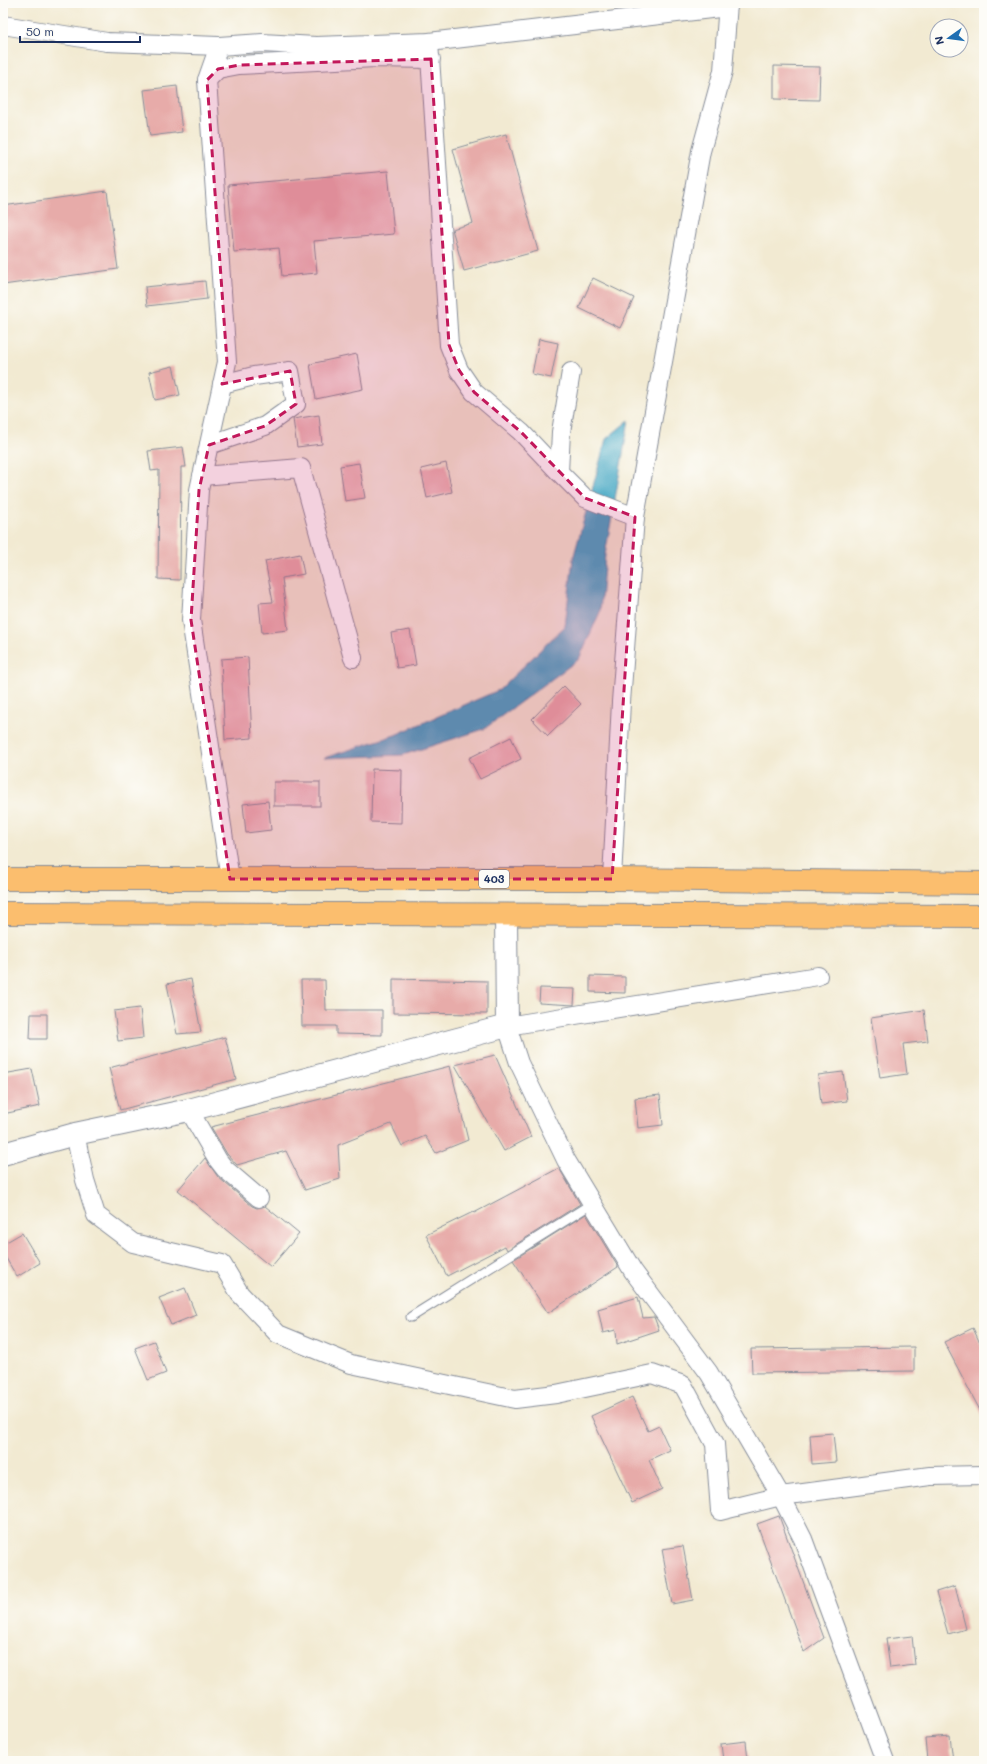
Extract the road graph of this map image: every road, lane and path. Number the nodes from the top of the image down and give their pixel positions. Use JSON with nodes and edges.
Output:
{"nodes":[{"id":1,"x":728,"y":5,"type":"edge"},
{"id":2,"x":3,"y":25,"type":"edge"},
{"id":3,"x":219,"y":46,"type":"junction"},
{"id":4,"x":430,"y":50,"type":"junction"},
{"id":5,"x":207,"y":80,"type":"junction"},
{"id":6,"x":571,"y":372,"type":"dead end"},
{"id":7,"x":222,"y":384,"type":"junction"},
{"id":8,"x":209,"y":445,"type":"junction"},
{"id":9,"x":559,"y":472,"type":"junction"},
{"id":10,"x":202,"y":476,"type":"junction"},
{"id":11,"x":628,"y":514,"type":"junction"},
{"id":12,"x":353,"y":658,"type":"dead end"},
{"id":13,"x":230,"y":879,"type":"junction"},
{"id":14,"x":612,"y":879,"type":"junction"},
{"id":15,"x":3,"y":880,"type":"edge"},
{"id":16,"x":984,"y":883,"type":"edge"},
{"id":17,"x":3,"y":913,"type":"edge"},
{"id":18,"x":506,"y":915,"type":"junction"},
{"id":19,"x":984,"y":916,"type":"edge"},
{"id":20,"x":818,"y":976,"type":"dead end"},
{"id":21,"x":507,"y":1026,"type":"junction"},
{"id":22,"x":189,"y":1110,"type":"junction"},
{"id":23,"x":75,"y":1134,"type":"junction"},
{"id":24,"x":3,"y":1154,"type":"edge"},
{"id":25,"x":259,"y":1198,"type":"dead end"},
{"id":26,"x":592,"y":1203,"type":"junction"},
{"id":27,"x":412,"y":1317,"type":"dead end"},
{"id":28,"x":984,"y":1475,"type":"edge"},
{"id":29,"x":781,"y":1496,"type":"junction"},
{"id":30,"x":885,"y":1761,"type":"edge"}],
"edges":[{"from":1,"to":4,"type":"street"},
{"from":1,"to":11,"type":"street"},
{"from":2,"to":3,"type":"street"},
{"from":3,"to":4,"type":"street"},
{"from":3,"to":5,"type":"street"},
{"from":4,"to":5,"type":"street"},
{"from":4,"to":9,"type":"street"},
{"from":5,"to":7,"type":"street"},
{"from":6,"to":9,"type":"street"},
{"from":7,"to":8,"type":"street"},
{"from":7,"to":8,"type":"street"},
{"from":8,"to":10,"type":"street"},
{"from":9,"to":11,"type":"street"},
{"from":10,"to":12,"type":"street"},
{"from":10,"to":13,"type":"street"},
{"from":11,"to":14,"type":"street"},
{"from":13,"to":14,"type":"highway","number":"403"},
{"from":13,"to":15,"type":"highway","number":"403"},
{"from":14,"to":16,"type":"highway","number":"403"},
{"from":17,"to":18,"type":"highway"},
{"from":18,"to":19,"type":"highway"},
{"from":18,"to":21,"type":"street"},
{"from":20,"to":21,"type":"street"},
{"from":21,"to":22,"type":"street"},
{"from":21,"to":26,"type":"street"},
{"from":22,"to":23,"type":"street"},
{"from":22,"to":25,"type":"street"},
{"from":23,"to":24,"type":"street"},
{"from":23,"to":29,"type":"street"},
{"from":26,"to":27,"type":"lane"},
{"from":26,"to":29,"type":"street"},
{"from":28,"to":29,"type":"street"},
{"from":29,"to":30,"type":"street"}]}
